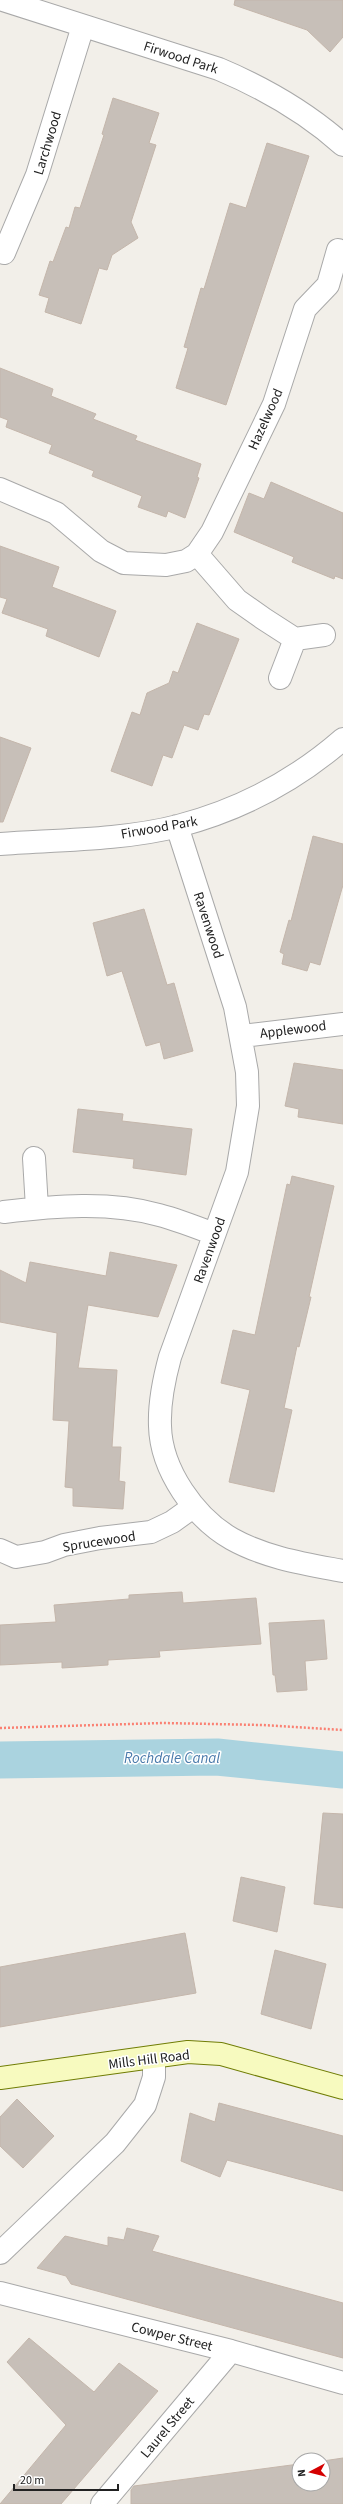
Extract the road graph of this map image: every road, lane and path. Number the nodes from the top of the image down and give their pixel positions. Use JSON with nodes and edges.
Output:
{"nodes":[{"id":1,"x":3,"y":0,"type":"edge"},
{"id":2,"x":83,"y":26,"type":"junction"},
{"id":3,"x":343,"y":145,"type":"edge"},
{"id":4,"x":338,"y":250,"type":"dead end"},
{"id":5,"x":1,"y":256,"type":"edge"},
{"id":6,"x":336,"y":289,"type":"edge"},
{"id":7,"x":0,"y":489,"type":"edge"},
{"id":8,"x":197,"y":554,"type":"junction"},
{"id":9,"x":324,"y":635,"type":"dead end"},
{"id":10,"x":295,"y":639,"type":"junction"},
{"id":11,"x":280,"y":678,"type":"dead end"},
{"id":12,"x":343,"y":739,"type":"edge"},
{"id":13,"x":177,"y":826,"type":"junction"},
{"id":14,"x":0,"y":844,"type":"edge"},
{"id":15,"x":343,"y":1024,"type":"edge"},
{"id":16,"x":242,"y":1036,"type":"junction"},
{"id":17,"x":34,"y":1158,"type":"dead end"},
{"id":18,"x":37,"y":1208,"type":"junction"},
{"id":19,"x":4,"y":1212,"type":"dead end"},
{"id":20,"x":214,"y":1234,"type":"junction"},
{"id":21,"x":193,"y":1507,"type":"junction"},
{"id":22,"x":0,"y":1550,"type":"edge"},
{"id":23,"x":343,"y":1572,"type":"edge"},
{"id":24,"x":0,"y":1728,"type":"edge"},
{"id":25,"x":343,"y":1730,"type":"edge"},
{"id":26,"x":154,"y":2058,"type":"junction"},
{"id":27,"x":0,"y":2078,"type":"edge"},
{"id":28,"x":343,"y":2088,"type":"edge"},
{"id":29,"x":0,"y":2253,"type":"edge"},
{"id":30,"x":0,"y":2293,"type":"edge"},
{"id":31,"x":231,"y":2351,"type":"junction"},
{"id":32,"x":343,"y":2383,"type":"edge"},
{"id":33,"x":102,"y":2504,"type":"edge"}],
"edges":[{"from":1,"to":2,"type":"street","name":"Firwood Park"},
{"from":2,"to":3,"type":"street","name":"Firwood Park"},
{"from":2,"to":5,"type":"street","name":"Larchwood"},
{"from":4,"to":6,"type":"street","name":"Hazelwood"},
{"from":6,"to":8,"type":"street","name":"Hazelwood"},
{"from":7,"to":8,"type":"street"},
{"from":8,"to":10,"type":"street"},
{"from":9,"to":10,"type":"street"},
{"from":10,"to":11,"type":"street"},
{"from":12,"to":13,"type":"street","name":"Firwood Park"},
{"from":13,"to":14,"type":"street","name":"Firwood Park"},
{"from":13,"to":16,"type":"street","name":"Ravenwood"},
{"from":15,"to":16,"type":"street","name":"Applewood"},
{"from":16,"to":20,"type":"street","name":"Ravenwood"},
{"from":17,"to":18,"type":"street"},
{"from":18,"to":19,"type":"street"},
{"from":18,"to":20,"type":"street"},
{"from":20,"to":21,"type":"street","name":"Ravenwood"},
{"from":21,"to":22,"type":"street","name":"Sprucewood"},
{"from":21,"to":23,"type":"street","name":"Ravenwood"},
{"from":24,"to":25,"type":"path"},
{"from":26,"to":27,"type":"street","name":"Mills Hill Road"},
{"from":26,"to":28,"type":"street","name":"Mills Hill Road"},
{"from":26,"to":29,"type":"street"},
{"from":30,"to":31,"type":"street","name":"Cowper Street"},
{"from":31,"to":32,"type":"street","name":"Cowper Street"},
{"from":31,"to":33,"type":"street","name":"Laurel Street"}]}
